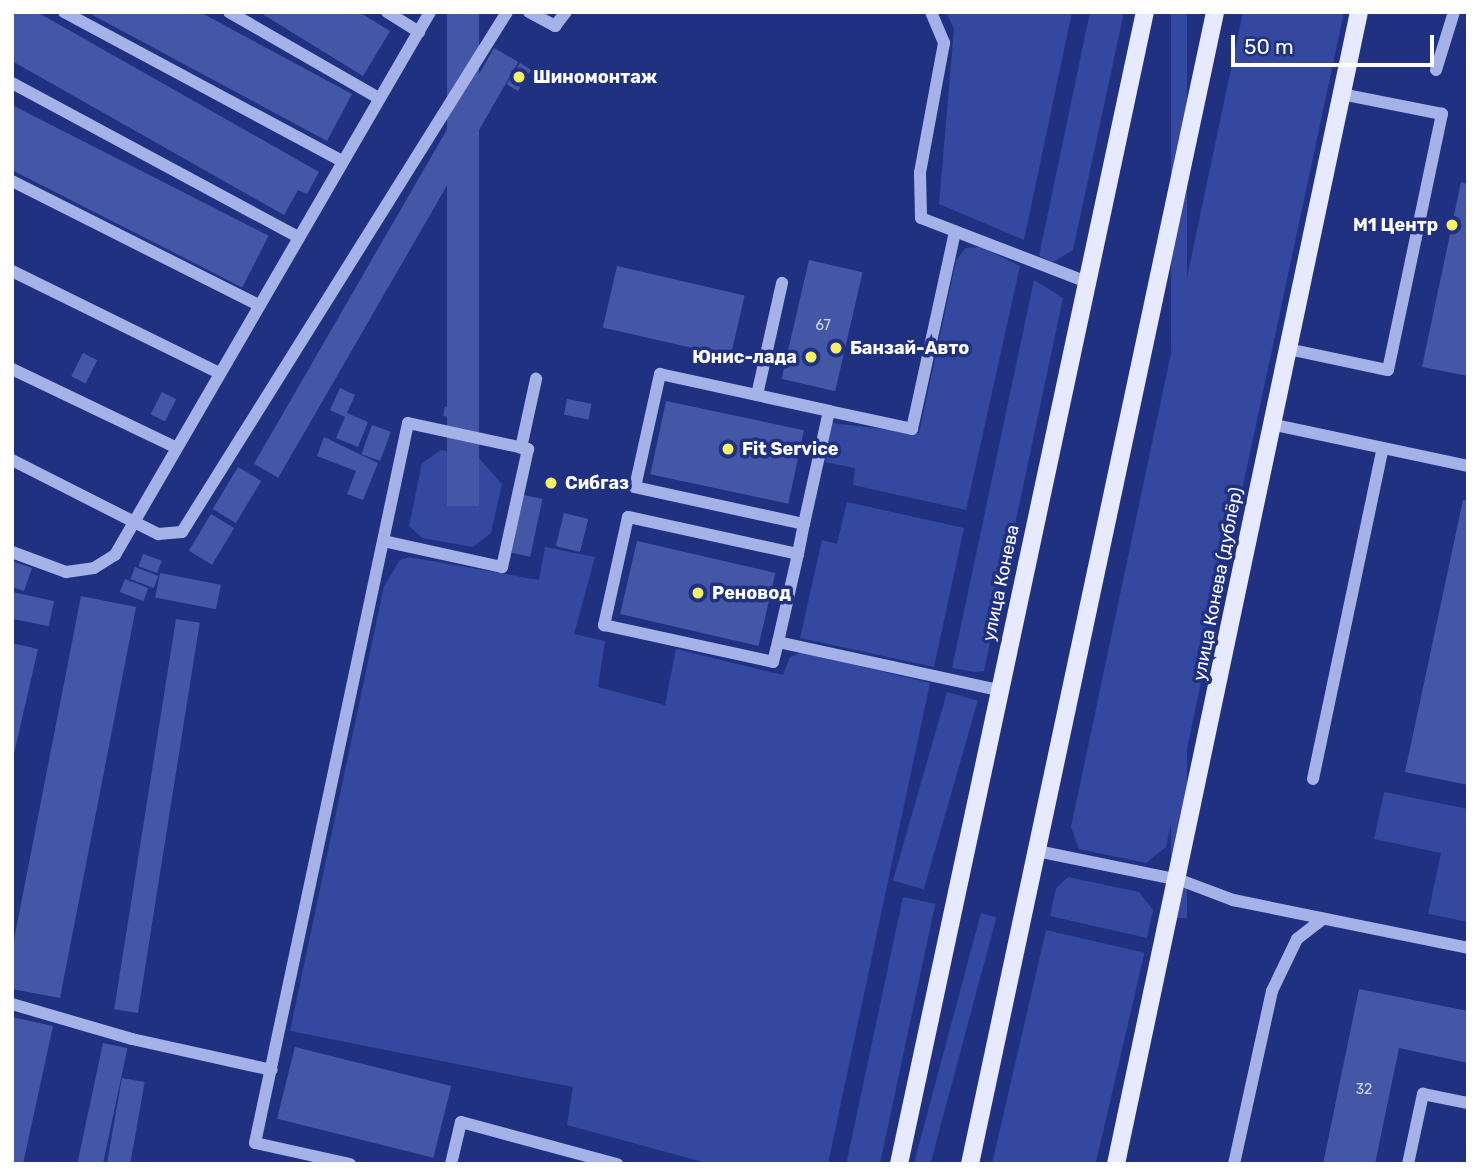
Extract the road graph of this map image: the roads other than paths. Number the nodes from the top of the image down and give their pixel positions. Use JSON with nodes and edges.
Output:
{"nodes":[{"id":1,"x":64,"y":12,"type":"edge"},
{"id":2,"x":229,"y":12,"type":"edge"},
{"id":3,"x":387,"y":12,"type":"edge"},
{"id":4,"x":430,"y":12,"type":"edge"},
{"id":5,"x":508,"y":12,"type":"edge"},
{"id":6,"x":529,"y":12,"type":"edge"},
{"id":7,"x":566,"y":12,"type":"edge"},
{"id":8,"x":931,"y":12,"type":"edge"},
{"id":9,"x":1144,"y":12,"type":"edge"},
{"id":10,"x":1215,"y":12,"type":"edge"},
{"id":11,"x":1359,"y":12,"type":"edge"},
{"id":12,"x":1454,"y":12,"type":"edge"},
{"id":13,"x":419,"y":32,"type":"junction"},
{"id":14,"x":1436,"y":69,"type":"dead end"},
{"id":15,"x":12,"y":83,"type":"edge"},
{"id":16,"x":1342,"y":94,"type":"junction"},
{"id":17,"x":377,"y":97,"type":"junction"},
{"id":18,"x":340,"y":160,"type":"junction"},
{"id":19,"x":12,"y":181,"type":"edge"},
{"id":20,"x":955,"y":232,"type":"junction"},
{"id":21,"x":298,"y":237,"type":"junction"},
{"id":22,"x":12,"y":271,"type":"edge"},
{"id":23,"x":1087,"y":282,"type":"junction"},
{"id":24,"x":782,"y":283,"type":"dead end"},
{"id":25,"x":257,"y":304,"type":"junction"},
{"id":26,"x":1287,"y":349,"type":"junction"},
{"id":27,"x":12,"y":369,"type":"edge"},
{"id":28,"x":217,"y":372,"type":"junction"},
{"id":29,"x":536,"y":379,"type":"dead end"},
{"id":30,"x":757,"y":395,"type":"junction"},
{"id":31,"x":829,"y":411,"type":"junction"},
{"id":32,"x":1271,"y":424,"type":"junction"},
{"id":33,"x":176,"y":447,"type":"junction"},
{"id":34,"x":521,"y":448,"type":"junction"},
{"id":35,"x":1383,"y":448,"type":"junction"},
{"id":36,"x":12,"y":460,"type":"edge"},
{"id":37,"x":1468,"y":466,"type":"edge"},
{"id":38,"x":134,"y":520,"type":"junction"},
{"id":39,"x":804,"y":524,"type":"junction"},
{"id":40,"x":383,"y":541,"type":"junction"},
{"id":41,"x":12,"y":552,"type":"edge"},
{"id":42,"x":798,"y":554,"type":"junction"},
{"id":43,"x":778,"y":642,"type":"junction"},
{"id":44,"x":999,"y":690,"type":"junction"},
{"id":45,"x":1313,"y":779,"type":"dead end"},
{"id":46,"x":1037,"y":850,"type":"junction"},
{"id":47,"x":1180,"y":880,"type":"junction"},
{"id":48,"x":1323,"y":919,"type":"junction"},
{"id":49,"x":1468,"y":948,"type":"edge"},
{"id":50,"x":12,"y":1004,"type":"edge"},
{"id":51,"x":272,"y":1070,"type":"junction"},
{"id":52,"x":1468,"y":1102,"type":"edge"},
{"id":53,"x":350,"y":1164,"type":"edge"},
{"id":54,"x":451,"y":1164,"type":"edge"},
{"id":55,"x":617,"y":1164,"type":"edge"},
{"id":56,"x":899,"y":1164,"type":"edge"},
{"id":57,"x":970,"y":1164,"type":"edge"},
{"id":58,"x":1116,"y":1164,"type":"edge"},
{"id":59,"x":1234,"y":1164,"type":"edge"},
{"id":60,"x":1408,"y":1164,"type":"edge"}],
"edges":[{"from":1,"to":18,"type":"street"},
{"from":2,"to":17,"type":"street"},
{"from":3,"to":13,"type":"street"},
{"from":4,"to":13,"type":"street"},
{"from":5,"to":38,"type":"street"},
{"from":6,"to":7,"type":"street"},
{"from":8,"to":20,"type":"street"},
{"from":9,"to":23,"type":"main road","name":"улица Конева"},
{"from":10,"to":46,"type":"main road"},
{"from":11,"to":16,"type":"main road","name":"улица Конева (дублёр)"},
{"from":12,"to":14,"type":"street"},
{"from":13,"to":17,"type":"street"},
{"from":15,"to":21,"type":"street"},
{"from":16,"to":26,"type":"main road","name":"улица Конева (дублёр)"},
{"from":16,"to":26,"type":"street"},
{"from":17,"to":18,"type":"street"},
{"from":18,"to":21,"type":"street"},
{"from":19,"to":25,"type":"street"},
{"from":20,"to":23,"type":"street"},
{"from":20,"to":31,"type":"street"},
{"from":21,"to":25,"type":"street"},
{"from":22,"to":28,"type":"street"},
{"from":23,"to":44,"type":"main road","name":"улица Конева"},
{"from":24,"to":30,"type":"street"},
{"from":25,"to":28,"type":"street"},
{"from":26,"to":32,"type":"main road","name":"улица Конева (дублёр)"},
{"from":27,"to":33,"type":"street"},
{"from":28,"to":33,"type":"street"},
{"from":29,"to":34,"type":"street"},
{"from":30,"to":31,"type":"street"},
{"from":30,"to":39,"type":"street"},
{"from":31,"to":39,"type":"street"},
{"from":32,"to":35,"type":"street"},
{"from":32,"to":47,"type":"main road","name":"улица Конева (дублёр)"},
{"from":33,"to":38,"type":"street"},
{"from":34,"to":40,"type":"street"},
{"from":34,"to":40,"type":"street"},
{"from":35,"to":37,"type":"street"},
{"from":35,"to":45,"type":"street"},
{"from":36,"to":38,"type":"street"},
{"from":38,"to":41,"type":"street"},
{"from":39,"to":42,"type":"street"},
{"from":40,"to":51,"type":"street"},
{"from":42,"to":43,"type":"street"},
{"from":42,"to":43,"type":"street"},
{"from":43,"to":44,"type":"street"},
{"from":44,"to":56,"type":"main road","name":"улица Конева"},
{"from":46,"to":47,"type":"street"},
{"from":46,"to":57,"type":"main road"},
{"from":47,"to":48,"type":"street"},
{"from":47,"to":58,"type":"main road","name":"улица Конева (дублёр)"},
{"from":48,"to":49,"type":"street"},
{"from":48,"to":59,"type":"street"},
{"from":50,"to":51,"type":"street"},
{"from":51,"to":53,"type":"street"},
{"from":52,"to":60,"type":"street"},
{"from":54,"to":55,"type":"street"}]}
